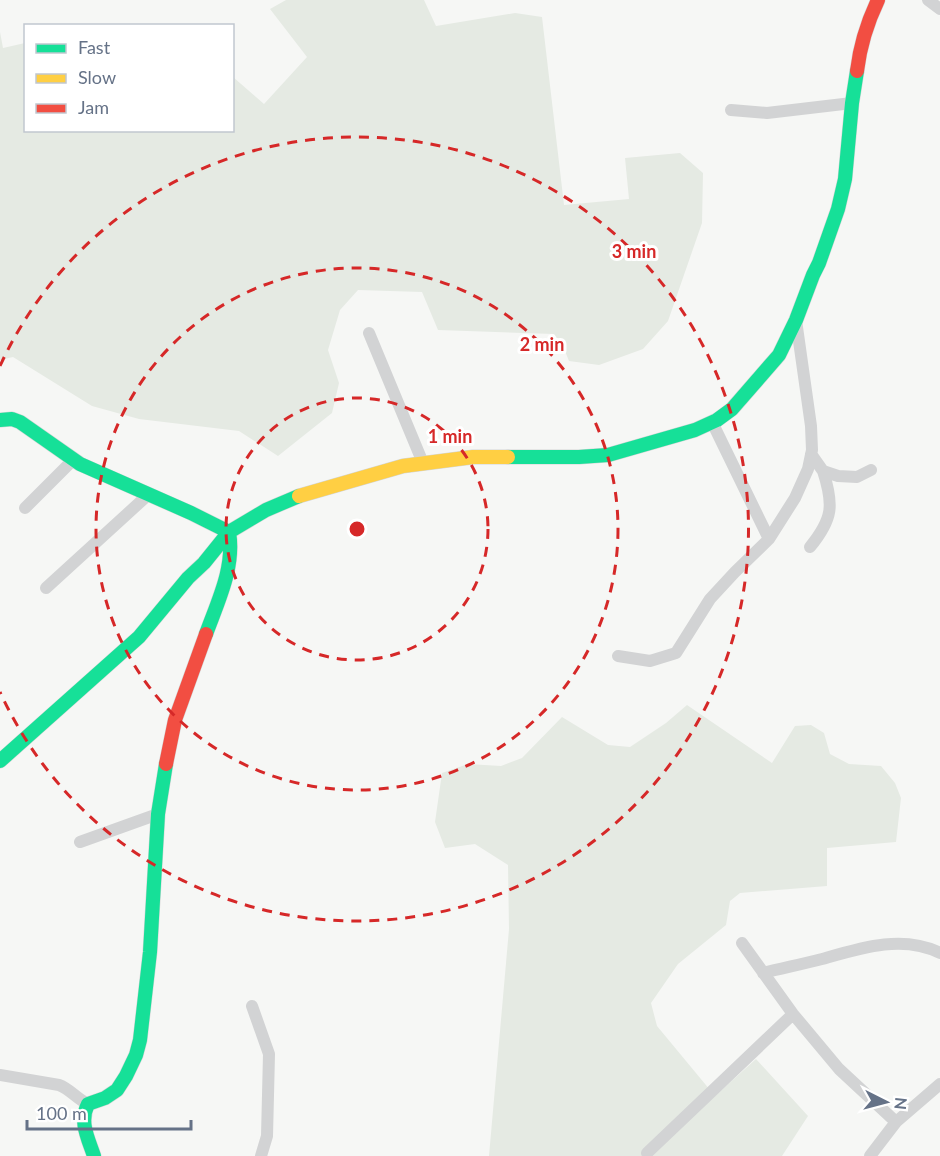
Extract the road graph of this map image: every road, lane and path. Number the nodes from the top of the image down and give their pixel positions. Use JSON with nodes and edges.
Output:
{"nodes":[{"id":1,"x":878,"y":0,"type":"edge"},
{"id":2,"x":928,"y":0,"type":"edge"},
{"id":3,"x":940,"y":9,"type":"edge"},
{"id":4,"x":852,"y":103,"type":"junction"},
{"id":5,"x":731,"y":111,"type":"dead end"},
{"id":6,"x":796,"y":320,"type":"junction"},
{"id":7,"x":369,"y":333,"type":"dead end"},
{"id":8,"x":0,"y":420,"type":"edge"},
{"id":9,"x":712,"y":422,"type":"junction"},
{"id":10,"x":811,"y":454,"type":"junction"},
{"id":11,"x":74,"y":459,"type":"junction"},
{"id":12,"x":423,"y":463,"type":"junction"},
{"id":13,"x":871,"y":470,"type":"dead end"},
{"id":14,"x":824,"y":471,"type":"junction"},
{"id":15,"x":149,"y":494,"type":"junction"},
{"id":16,"x":25,"y":508,"type":"dead end"},
{"id":17,"x":229,"y":532,"type":"junction"},
{"id":18,"x":769,"y":539,"type":"junction"},
{"id":19,"x":810,"y":547,"type":"dead end"},
{"id":20,"x":46,"y":588,"type":"dead end"},
{"id":21,"x":618,"y":656,"type":"dead end"},
{"id":22,"x":0,"y":761,"type":"edge"},
{"id":23,"x":158,"y":814,"type":"junction"},
{"id":24,"x":80,"y":842,"type":"dead end"},
{"id":25,"x":742,"y":943,"type":"dead end"},
{"id":26,"x":940,"y":954,"type":"edge"},
{"id":27,"x":763,"y":973,"type":"junction"},
{"id":28,"x":252,"y":1006,"type":"dead end"},
{"id":29,"x":793,"y":1014,"type":"junction"},
{"id":30,"x":0,"y":1075,"type":"edge"},
{"id":31,"x":940,"y":1084,"type":"edge"},
{"id":32,"x":88,"y":1104,"type":"junction"},
{"id":33,"x":896,"y":1122,"type":"junction"},
{"id":34,"x":647,"y":1153,"type":"dead end"},
{"id":35,"x":94,"y":1156,"type":"edge"},
{"id":36,"x":261,"y":1156,"type":"edge"},
{"id":37,"x":870,"y":1156,"type":"edge"}],
"edges":[{"from":1,"to":4,"type":"street"},
{"from":2,"to":3,"type":"street"},
{"from":4,"to":5,"type":"street"},
{"from":4,"to":6,"type":"street"},
{"from":6,"to":9,"type":"street"},
{"from":6,"to":10,"type":"street"},
{"from":7,"to":12,"type":"street"},
{"from":8,"to":11,"type":"street"},
{"from":9,"to":12,"type":"street"},
{"from":9,"to":18,"type":"street"},
{"from":10,"to":14,"type":"street"},
{"from":10,"to":18,"type":"street"},
{"from":11,"to":15,"type":"street"},
{"from":11,"to":16,"type":"street"},
{"from":12,"to":17,"type":"street"},
{"from":13,"to":14,"type":"street"},
{"from":14,"to":19,"type":"street"},
{"from":15,"to":17,"type":"street"},
{"from":15,"to":20,"type":"street"},
{"from":17,"to":22,"type":"street"},
{"from":17,"to":23,"type":"street"},
{"from":18,"to":21,"type":"street"},
{"from":23,"to":24,"type":"street"},
{"from":23,"to":32,"type":"street"},
{"from":25,"to":27,"type":"street"},
{"from":26,"to":27,"type":"street"},
{"from":27,"to":29,"type":"street"},
{"from":28,"to":36,"type":"street"},
{"from":29,"to":33,"type":"street"},
{"from":29,"to":34,"type":"street"},
{"from":30,"to":32,"type":"street"},
{"from":31,"to":33,"type":"street"},
{"from":32,"to":35,"type":"street"},
{"from":33,"to":37,"type":"street"}]}
